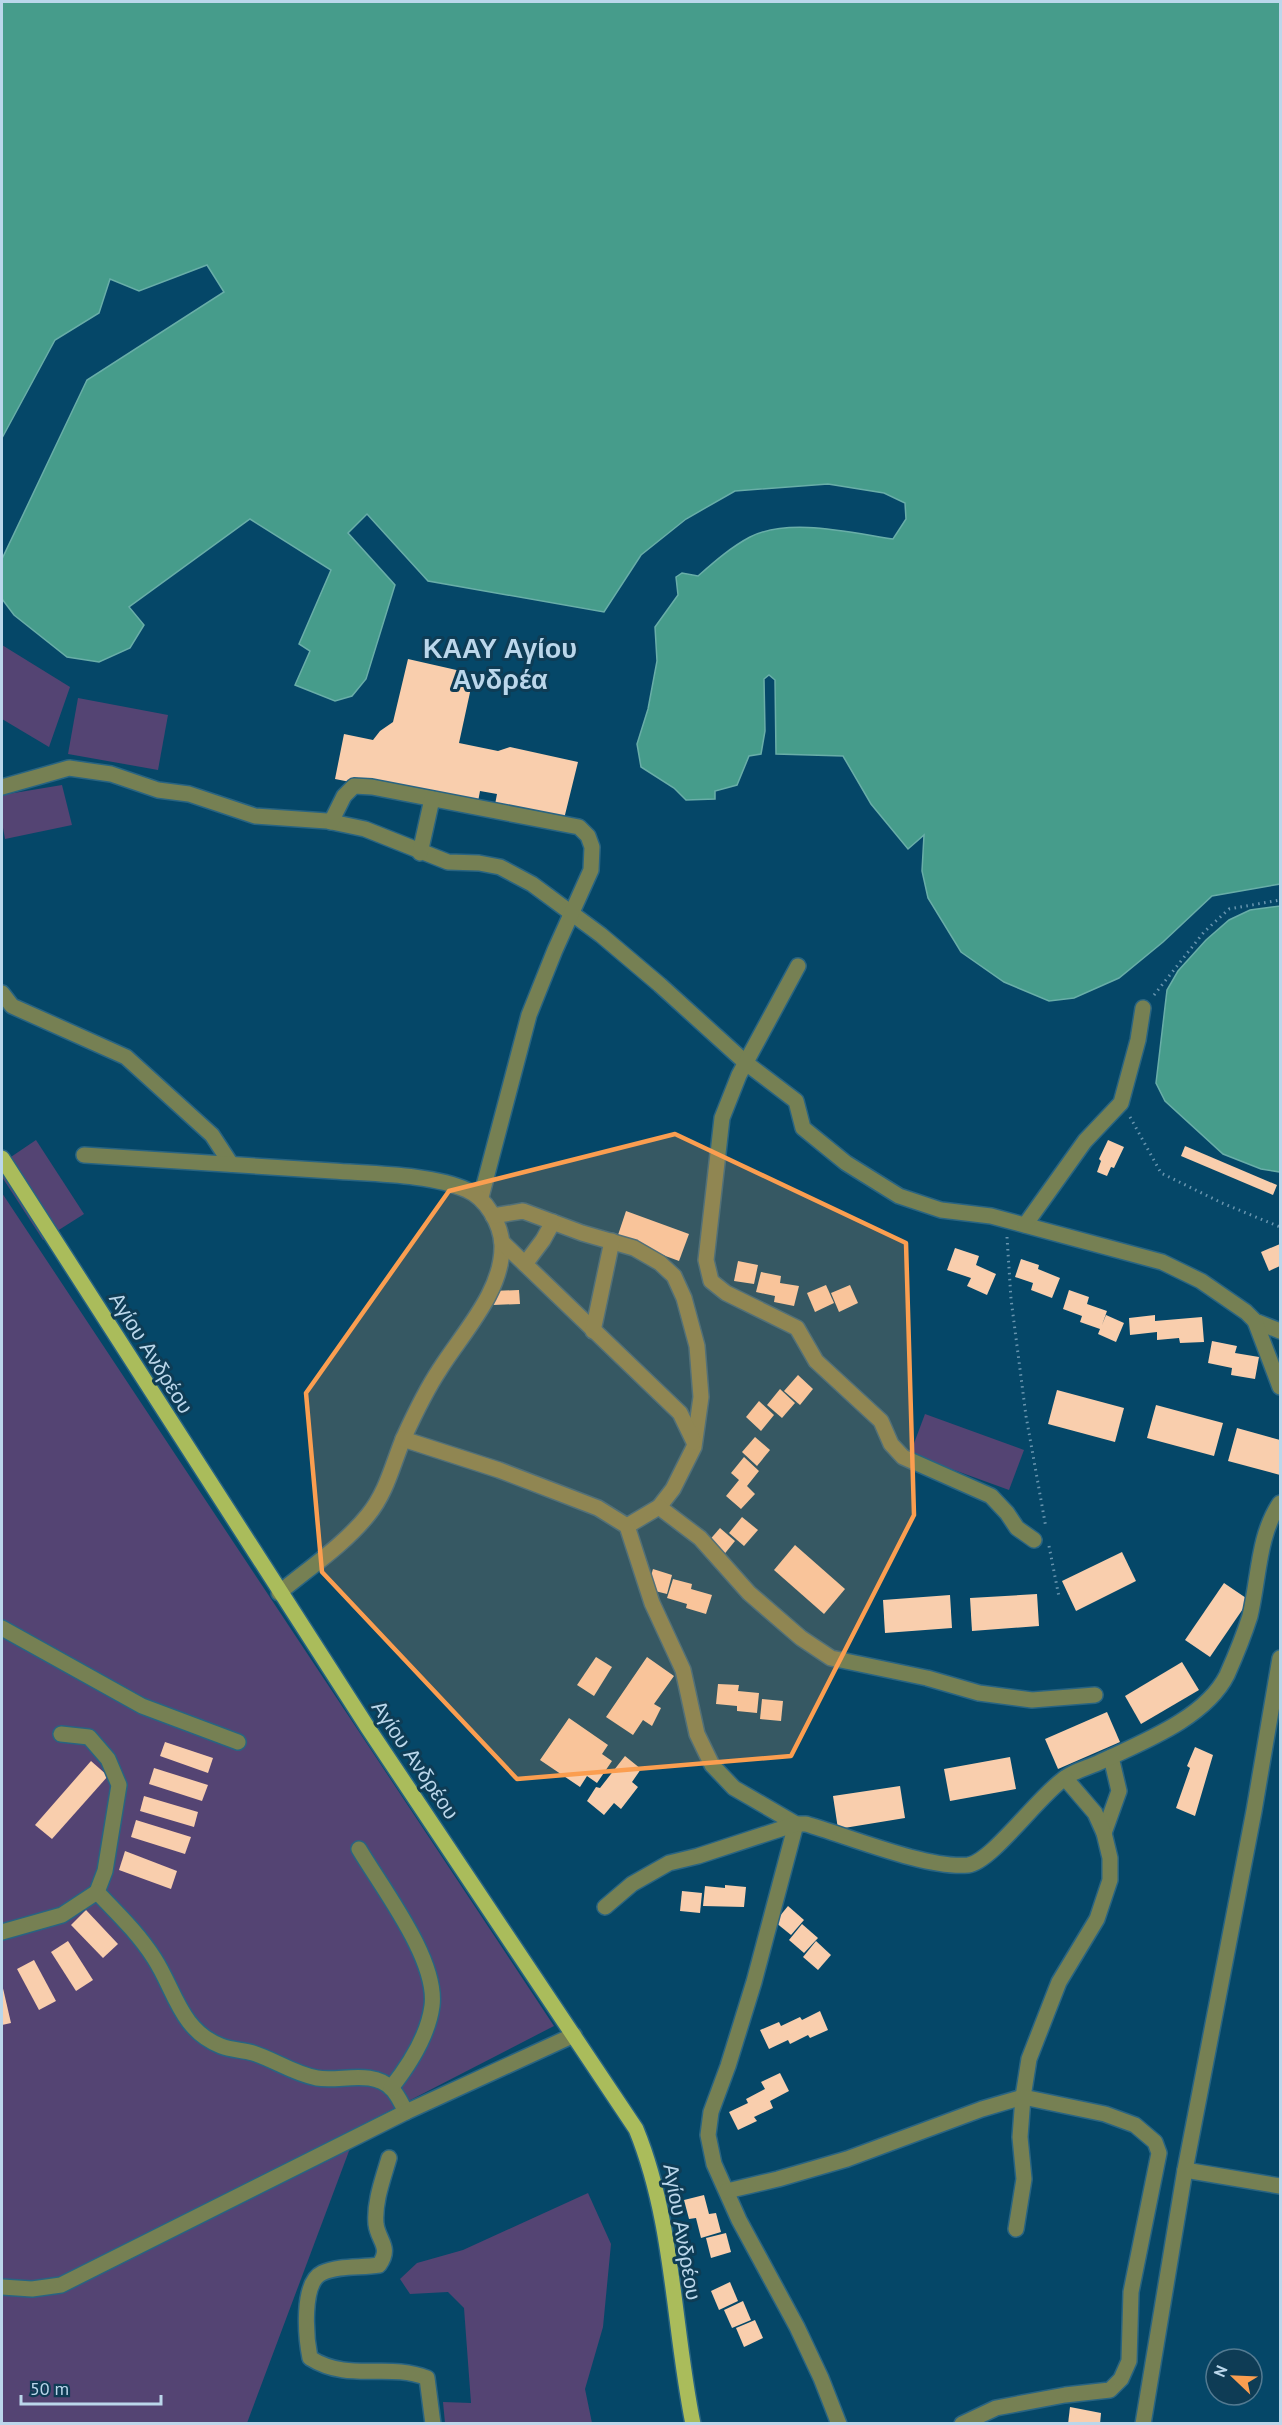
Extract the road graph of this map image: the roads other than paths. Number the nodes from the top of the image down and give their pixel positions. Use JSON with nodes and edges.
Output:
{"nodes":[{"id":1,"x":2,"y":787,"type":"edge"},
{"id":2,"x":432,"y":799,"type":"junction"},
{"id":3,"x":330,"y":822,"type":"junction"},
{"id":4,"x":420,"y":853,"type":"junction"},
{"id":5,"x":572,"y":914,"type":"junction"},
{"id":6,"x":798,"y":966,"type":"dead end"},
{"id":7,"x":2,"y":993,"type":"edge"},
{"id":8,"x":1143,"y":1008,"type":"road end"},
{"id":9,"x":746,"y":1063,"type":"junction"},
{"id":10,"x":84,"y":1155,"type":"dead end"},
{"id":11,"x":2,"y":1158,"type":"edge"},
{"id":12,"x":231,"y":1164,"type":"junction"},
{"id":13,"x":481,"y":1197,"type":"junction"},
{"id":14,"x":493,"y":1216,"type":"junction"},
{"id":15,"x":553,"y":1222,"type":"junction"},
{"id":16,"x":1025,"y":1225,"type":"junction"},
{"id":17,"x":612,"y":1241,"type":"junction"},
{"id":18,"x":502,"y":1242,"type":"junction"},
{"id":19,"x":525,"y":1264,"type":"junction"},
{"id":20,"x":1255,"y":1321,"type":"junction"},
{"id":21,"x":592,"y":1330,"type":"junction"},
{"id":22,"x":1281,"y":1331,"type":"edge"},
{"id":23,"x":1281,"y":1387,"type":"edge"},
{"id":24,"x":404,"y":1439,"type":"junction"},
{"id":25,"x":694,"y":1442,"type":"junction"},
{"id":26,"x":1281,"y":1503,"type":"edge"},
{"id":27,"x":659,"y":1507,"type":"junction"},
{"id":28,"x":627,"y":1526,"type":"junction"},
{"id":29,"x":1041,"y":1540,"type":"road end"},
{"id":30,"x":279,"y":1593,"type":"junction"},
{"id":31,"x":2,"y":1628,"type":"edge"},
{"id":32,"x":1281,"y":1658,"type":"edge"},
{"id":33,"x":1095,"y":1695,"type":"dead end"},
{"id":34,"x":61,"y":1734,"type":"dead end"},
{"id":35,"x":238,"y":1742,"type":"dead end"},
{"id":36,"x":1111,"y":1756,"type":"junction"},
{"id":37,"x":1065,"y":1778,"type":"junction"},
{"id":38,"x":796,"y":1824,"type":"junction"},
{"id":39,"x":1104,"y":1833,"type":"junction"},
{"id":40,"x":359,"y":1849,"type":"dead end"},
{"id":41,"x":97,"y":1892,"type":"junction"},
{"id":42,"x":605,"y":1907,"type":"dead end"},
{"id":43,"x":2,"y":1932,"type":"edge"},
{"id":44,"x":574,"y":2035,"type":"junction"},
{"id":45,"x":391,"y":2088,"type":"junction"},
{"id":46,"x":1023,"y":2097,"type":"junction"},
{"id":47,"x":406,"y":2112,"type":"junction"},
{"id":48,"x":389,"y":2158,"type":"dead end"},
{"id":49,"x":1185,"y":2170,"type":"junction"},
{"id":50,"x":1281,"y":2186,"type":"edge"},
{"id":51,"x":727,"y":2191,"type":"junction"},
{"id":52,"x":1016,"y":2229,"type":"dead end"},
{"id":53,"x":2,"y":2287,"type":"edge"},
{"id":54,"x":434,"y":2424,"type":"edge"},
{"id":55,"x":693,"y":2424,"type":"edge"},
{"id":56,"x":839,"y":2424,"type":"edge"},
{"id":57,"x":962,"y":2424,"type":"edge"},
{"id":58,"x":1143,"y":2424,"type":"edge"}],
"edges":[{"from":1,"to":3,"type":"street"},
{"from":2,"to":3,"type":"street"},
{"from":2,"to":4,"type":"street"},
{"from":2,"to":5,"type":"street"},
{"from":3,"to":4,"type":"street"},
{"from":4,"to":5,"type":"street"},
{"from":5,"to":9,"type":"street"},
{"from":5,"to":13,"type":"street"},
{"from":6,"to":9,"type":"street"},
{"from":7,"to":12,"type":"street"},
{"from":8,"to":16,"type":"street"},
{"from":9,"to":16,"type":"street"},
{"from":9,"to":29,"type":"street"},
{"from":10,"to":12,"type":"street"},
{"from":11,"to":30,"type":"main road","name":"Αγίου Ανδρέου"},
{"from":12,"to":13,"type":"street"},
{"from":13,"to":14,"type":"street"},
{"from":14,"to":15,"type":"street"},
{"from":14,"to":18,"type":"street"},
{"from":15,"to":17,"type":"street"},
{"from":15,"to":19,"type":"street"},
{"from":16,"to":20,"type":"street"},
{"from":17,"to":21,"type":"street"},
{"from":17,"to":25,"type":"street"},
{"from":18,"to":19,"type":"street"},
{"from":18,"to":24,"type":"street"},
{"from":19,"to":21,"type":"street"},
{"from":20,"to":22,"type":"street"},
{"from":20,"to":23,"type":"street"},
{"from":21,"to":25,"type":"street"},
{"from":24,"to":28,"type":"street"},
{"from":24,"to":30,"type":"street"},
{"from":25,"to":27,"type":"street"},
{"from":26,"to":36,"type":"street"},
{"from":27,"to":28,"type":"street"},
{"from":27,"to":33,"type":"street"},
{"from":28,"to":38,"type":"street"},
{"from":30,"to":44,"type":"main road","name":"Αγίου Ανδρέου"},
{"from":31,"to":35,"type":"street"},
{"from":32,"to":49,"type":"street"},
{"from":34,"to":41,"type":"street"},
{"from":36,"to":37,"type":"street"},
{"from":36,"to":39,"type":"street"},
{"from":37,"to":38,"type":"street"},
{"from":37,"to":39,"type":"street"},
{"from":38,"to":42,"type":"street"},
{"from":38,"to":51,"type":"street"},
{"from":39,"to":46,"type":"street"},
{"from":40,"to":45,"type":"street"},
{"from":41,"to":43,"type":"street"},
{"from":41,"to":45,"type":"street"},
{"from":44,"to":47,"type":"street"},
{"from":44,"to":55,"type":"main road","name":"Αγίου Ανδρέου"},
{"from":45,"to":47,"type":"street"},
{"from":46,"to":51,"type":"street"},
{"from":46,"to":52,"type":"street"},
{"from":46,"to":57,"type":"street"},
{"from":47,"to":53,"type":"street"},
{"from":48,"to":54,"type":"street"},
{"from":49,"to":50,"type":"street"},
{"from":49,"to":58,"type":"street"},
{"from":51,"to":56,"type":"street"}]}
